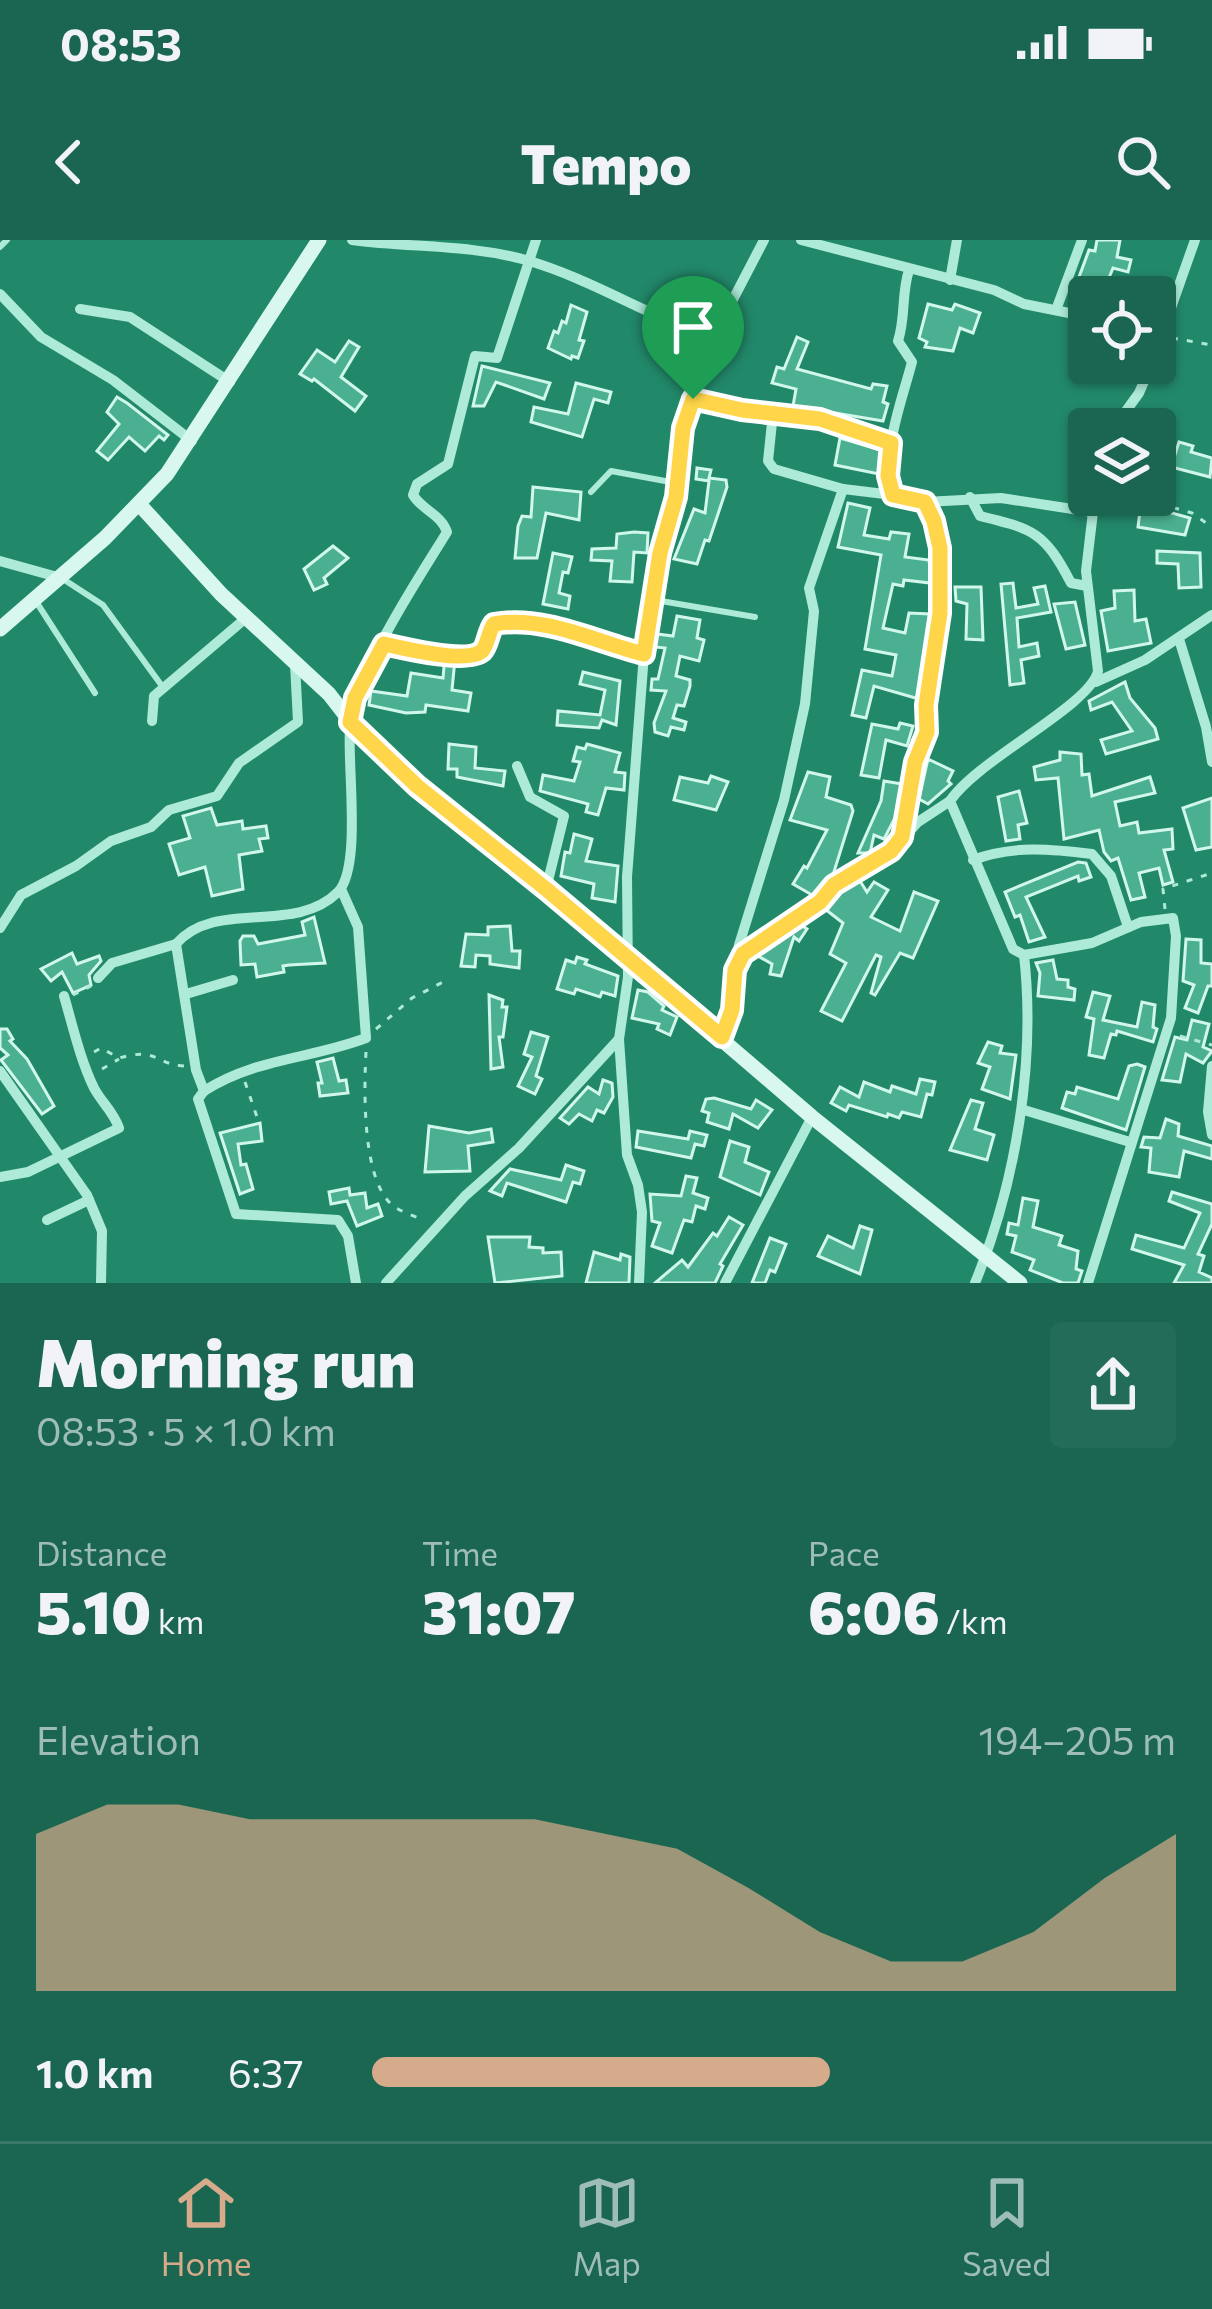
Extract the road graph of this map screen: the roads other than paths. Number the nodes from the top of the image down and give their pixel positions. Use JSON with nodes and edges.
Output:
{"nodes":[{"id":1,"x":7,"y":240,"type":"edge"},
{"id":2,"x":319,"y":240,"type":"edge"},
{"id":3,"x":352,"y":240,"type":"edge"},
{"id":4,"x":536,"y":240,"type":"edge"},
{"id":5,"x":763,"y":240,"type":"edge"},
{"id":6,"x":801,"y":240,"type":"edge"},
{"id":7,"x":957,"y":240,"type":"edge"},
{"id":8,"x":1082,"y":240,"type":"edge"},
{"id":9,"x":1195,"y":240,"type":"edge"},
{"id":10,"x":0,"y":247,"type":"edge"},
{"id":11,"x":528,"y":261,"type":"junction"},
{"id":12,"x":909,"y":270,"type":"junction"},
{"id":13,"x":950,"y":280,"type":"junction"},
{"id":14,"x":1176,"y":288,"type":"edge"},
{"id":15,"x":0,"y":293,"type":"edge"},
{"id":16,"x":80,"y":308,"type":"dead end"},
{"id":17,"x":1056,"y":310,"type":"junction"},
{"id":18,"x":1068,"y":313,"type":"edge"},
{"id":19,"x":713,"y":338,"type":"junction"},
{"id":20,"x":230,"y":382,"type":"junction"},
{"id":21,"x":693,"y":399,"type":"junction"},
{"id":22,"x":772,"y":413,"type":"junction"},
{"id":23,"x":192,"y":441,"type":"junction"},
{"id":24,"x":891,"y":443,"type":"junction"},
{"id":25,"x":676,"y":483,"type":"junction"},
{"id":26,"x":842,"y":489,"type":"junction"},
{"id":27,"x":591,"y":492,"type":"dead end"},
{"id":28,"x":893,"y":495,"type":"junction"},
{"id":29,"x":970,"y":497,"type":"junction"},
{"id":30,"x":925,"y":502,"type":"junction"},
{"id":31,"x":139,"y":504,"type":"junction"},
{"id":32,"x":1068,"y":508,"type":"edge"},
{"id":33,"x":1092,"y":516,"type":"edge"},
{"id":34,"x":0,"y":561,"type":"edge"},
{"id":35,"x":61,"y":578,"type":"junction"},
{"id":36,"x":1087,"y":586,"type":"junction"},
{"id":37,"x":651,"y":599,"type":"junction"},
{"id":38,"x":35,"y":600,"type":"junction"},
{"id":39,"x":1212,"y":615,"type":"edge"},
{"id":40,"x":754,"y":617,"type":"dead end"},
{"id":41,"x":246,"y":618,"type":"junction"},
{"id":42,"x":0,"y":628,"type":"edge"},
{"id":43,"x":1179,"y":639,"type":"junction"},
{"id":44,"x":463,"y":654,"type":"road end"},
{"id":45,"x":644,"y":654,"type":"junction"},
{"id":46,"x":295,"y":664,"type":"junction"},
{"id":47,"x":1095,"y":682,"type":"junction"},
{"id":48,"x":164,"y":689,"type":"junction"},
{"id":49,"x":95,"y":693,"type":"dead end"},
{"id":50,"x":152,"y":721,"type":"dead end"},
{"id":51,"x":350,"y":722,"type":"junction"},
{"id":52,"x":1212,"y":762,"type":"edge"},
{"id":53,"x":517,"y":766,"type":"dead end"},
{"id":54,"x":950,"y":801,"type":"junction"},
{"id":55,"x":902,"y":837,"type":"junction"},
{"id":56,"x":973,"y":860,"type":"junction"},
{"id":57,"x":341,"y":889,"type":"junction"},
{"id":58,"x":546,"y":889,"type":"junction"},
{"id":59,"x":1128,"y":927,"type":"junction"},
{"id":60,"x":0,"y":928,"type":"edge"},
{"id":61,"x":176,"y":944,"type":"junction"},
{"id":62,"x":1024,"y":955,"type":"junction"},
{"id":63,"x":627,"y":959,"type":"junction"},
{"id":64,"x":735,"y":970,"type":"junction"},
{"id":65,"x":98,"y":978,"type":"dead end"},
{"id":66,"x":233,"y":980,"type":"dead end"},
{"id":67,"x":186,"y":994,"type":"junction"},
{"id":68,"x":64,"y":996,"type":"dead end"},
{"id":69,"x":722,"y":1037,"type":"junction"},
{"id":70,"x":619,"y":1039,"type":"junction"},
{"id":71,"x":1212,"y":1066,"type":"edge"},
{"id":72,"x":0,"y":1071,"type":"edge"},
{"id":73,"x":204,"y":1091,"type":"junction"},
{"id":74,"x":1024,"y":1110,"type":"junction"},
{"id":75,"x":812,"y":1118,"type":"junction"},
{"id":76,"x":1212,"y":1135,"type":"edge"},
{"id":77,"x":1130,"y":1142,"type":"junction"},
{"id":78,"x":62,"y":1157,"type":"junction"},
{"id":79,"x":0,"y":1177,"type":"edge"},
{"id":80,"x":89,"y":1200,"type":"junction"},
{"id":81,"x":47,"y":1220,"type":"dead end"},
{"id":82,"x":986,"y":1257,"type":"junction"},
{"id":83,"x":101,"y":1283,"type":"edge"},
{"id":84,"x":356,"y":1283,"type":"edge"},
{"id":85,"x":386,"y":1283,"type":"edge"},
{"id":86,"x":639,"y":1283,"type":"edge"},
{"id":87,"x":725,"y":1283,"type":"edge"},
{"id":88,"x":975,"y":1283,"type":"edge"},
{"id":89,"x":1020,"y":1283,"type":"edge"},
{"id":90,"x":1088,"y":1283,"type":"edge"}],
"edges":[{"from":1,"to":10,"type":"lane"},
{"from":2,"to":20,"type":"street"},
{"from":3,"to":11,"type":"street"},
{"from":4,"to":11,"type":"street"},
{"from":5,"to":19,"type":"street"},
{"from":6,"to":12,"type":"street"},
{"from":7,"to":13,"type":"street"},
{"from":8,"to":17,"type":"street"},
{"from":9,"to":14,"type":"street"},
{"from":11,"to":19,"type":"street"},
{"from":11,"to":51,"type":"street"},
{"from":12,"to":13,"type":"street"},
{"from":12,"to":24,"type":"street"},
{"from":13,"to":17,"type":"street"},
{"from":15,"to":23,"type":"street"},
{"from":16,"to":20,"type":"street"},
{"from":17,"to":18,"type":"street"},
{"from":19,"to":21,"type":"street"},
{"from":20,"to":23,"type":"street"},
{"from":21,"to":22,"type":"street"},
{"from":21,"to":25,"type":"street"},
{"from":22,"to":24,"type":"street"},
{"from":22,"to":26,"type":"street"},
{"from":23,"to":31,"type":"street"},
{"from":24,"to":28,"type":"street"},
{"from":25,"to":27,"type":"lane"},
{"from":25,"to":37,"type":"street"},
{"from":26,"to":28,"type":"street"},
{"from":26,"to":64,"type":"street"},
{"from":28,"to":30,"type":"street"},
{"from":29,"to":30,"type":"street"},
{"from":29,"to":32,"type":"street"},
{"from":29,"to":36,"type":"street"},
{"from":30,"to":55,"type":"street"},
{"from":31,"to":35,"type":"street"},
{"from":31,"to":41,"type":"street"},
{"from":33,"to":36,"type":"street"},
{"from":34,"to":35,"type":"street"},
{"from":35,"to":38,"type":"street"},
{"from":35,"to":48,"type":"lane"},
{"from":36,"to":47,"type":"street"},
{"from":37,"to":40,"type":"lane"},
{"from":37,"to":45,"type":"street"},
{"from":38,"to":42,"type":"street"},
{"from":38,"to":49,"type":"lane"},
{"from":39,"to":43,"type":"street"},
{"from":41,"to":46,"type":"street"},
{"from":41,"to":48,"type":"street"},
{"from":43,"to":47,"type":"street"},
{"from":43,"to":52,"type":"street"},
{"from":44,"to":45,"type":"street"},
{"from":45,"to":63,"type":"street"},
{"from":46,"to":51,"type":"street"},
{"from":46,"to":60,"type":"street"},
{"from":47,"to":54,"type":"street"},
{"from":48,"to":50,"type":"street"},
{"from":51,"to":57,"type":"street"},
{"from":51,"to":58,"type":"street"},
{"from":53,"to":58,"type":"street"},
{"from":54,"to":55,"type":"street"},
{"from":54,"to":56,"type":"street"},
{"from":55,"to":64,"type":"street"},
{"from":56,"to":59,"type":"street"},
{"from":56,"to":62,"type":"street"},
{"from":57,"to":61,"type":"street"},
{"from":57,"to":73,"type":"street"},
{"from":58,"to":63,"type":"street"},
{"from":59,"to":62,"type":"street"},
{"from":59,"to":77,"type":"street"},
{"from":61,"to":65,"type":"street"},
{"from":61,"to":67,"type":"street"},
{"from":62,"to":74,"type":"street"},
{"from":63,"to":69,"type":"street"},
{"from":63,"to":70,"type":"street"},
{"from":64,"to":69,"type":"street"},
{"from":66,"to":67,"type":"street"},
{"from":67,"to":73,"type":"street"},
{"from":68,"to":78,"type":"street"},
{"from":69,"to":75,"type":"street"},
{"from":70,"to":85,"type":"street"},
{"from":70,"to":86,"type":"street"},
{"from":71,"to":76,"type":"street"},
{"from":72,"to":78,"type":"street"},
{"from":73,"to":84,"type":"street"},
{"from":74,"to":77,"type":"street"},
{"from":74,"to":82,"type":"street"},
{"from":75,"to":82,"type":"street"},
{"from":75,"to":87,"type":"street"},
{"from":77,"to":90,"type":"street"},
{"from":78,"to":79,"type":"street"},
{"from":78,"to":80,"type":"street"},
{"from":80,"to":81,"type":"street"},
{"from":80,"to":83,"type":"street"},
{"from":82,"to":88,"type":"street"},
{"from":82,"to":89,"type":"street"}]}
